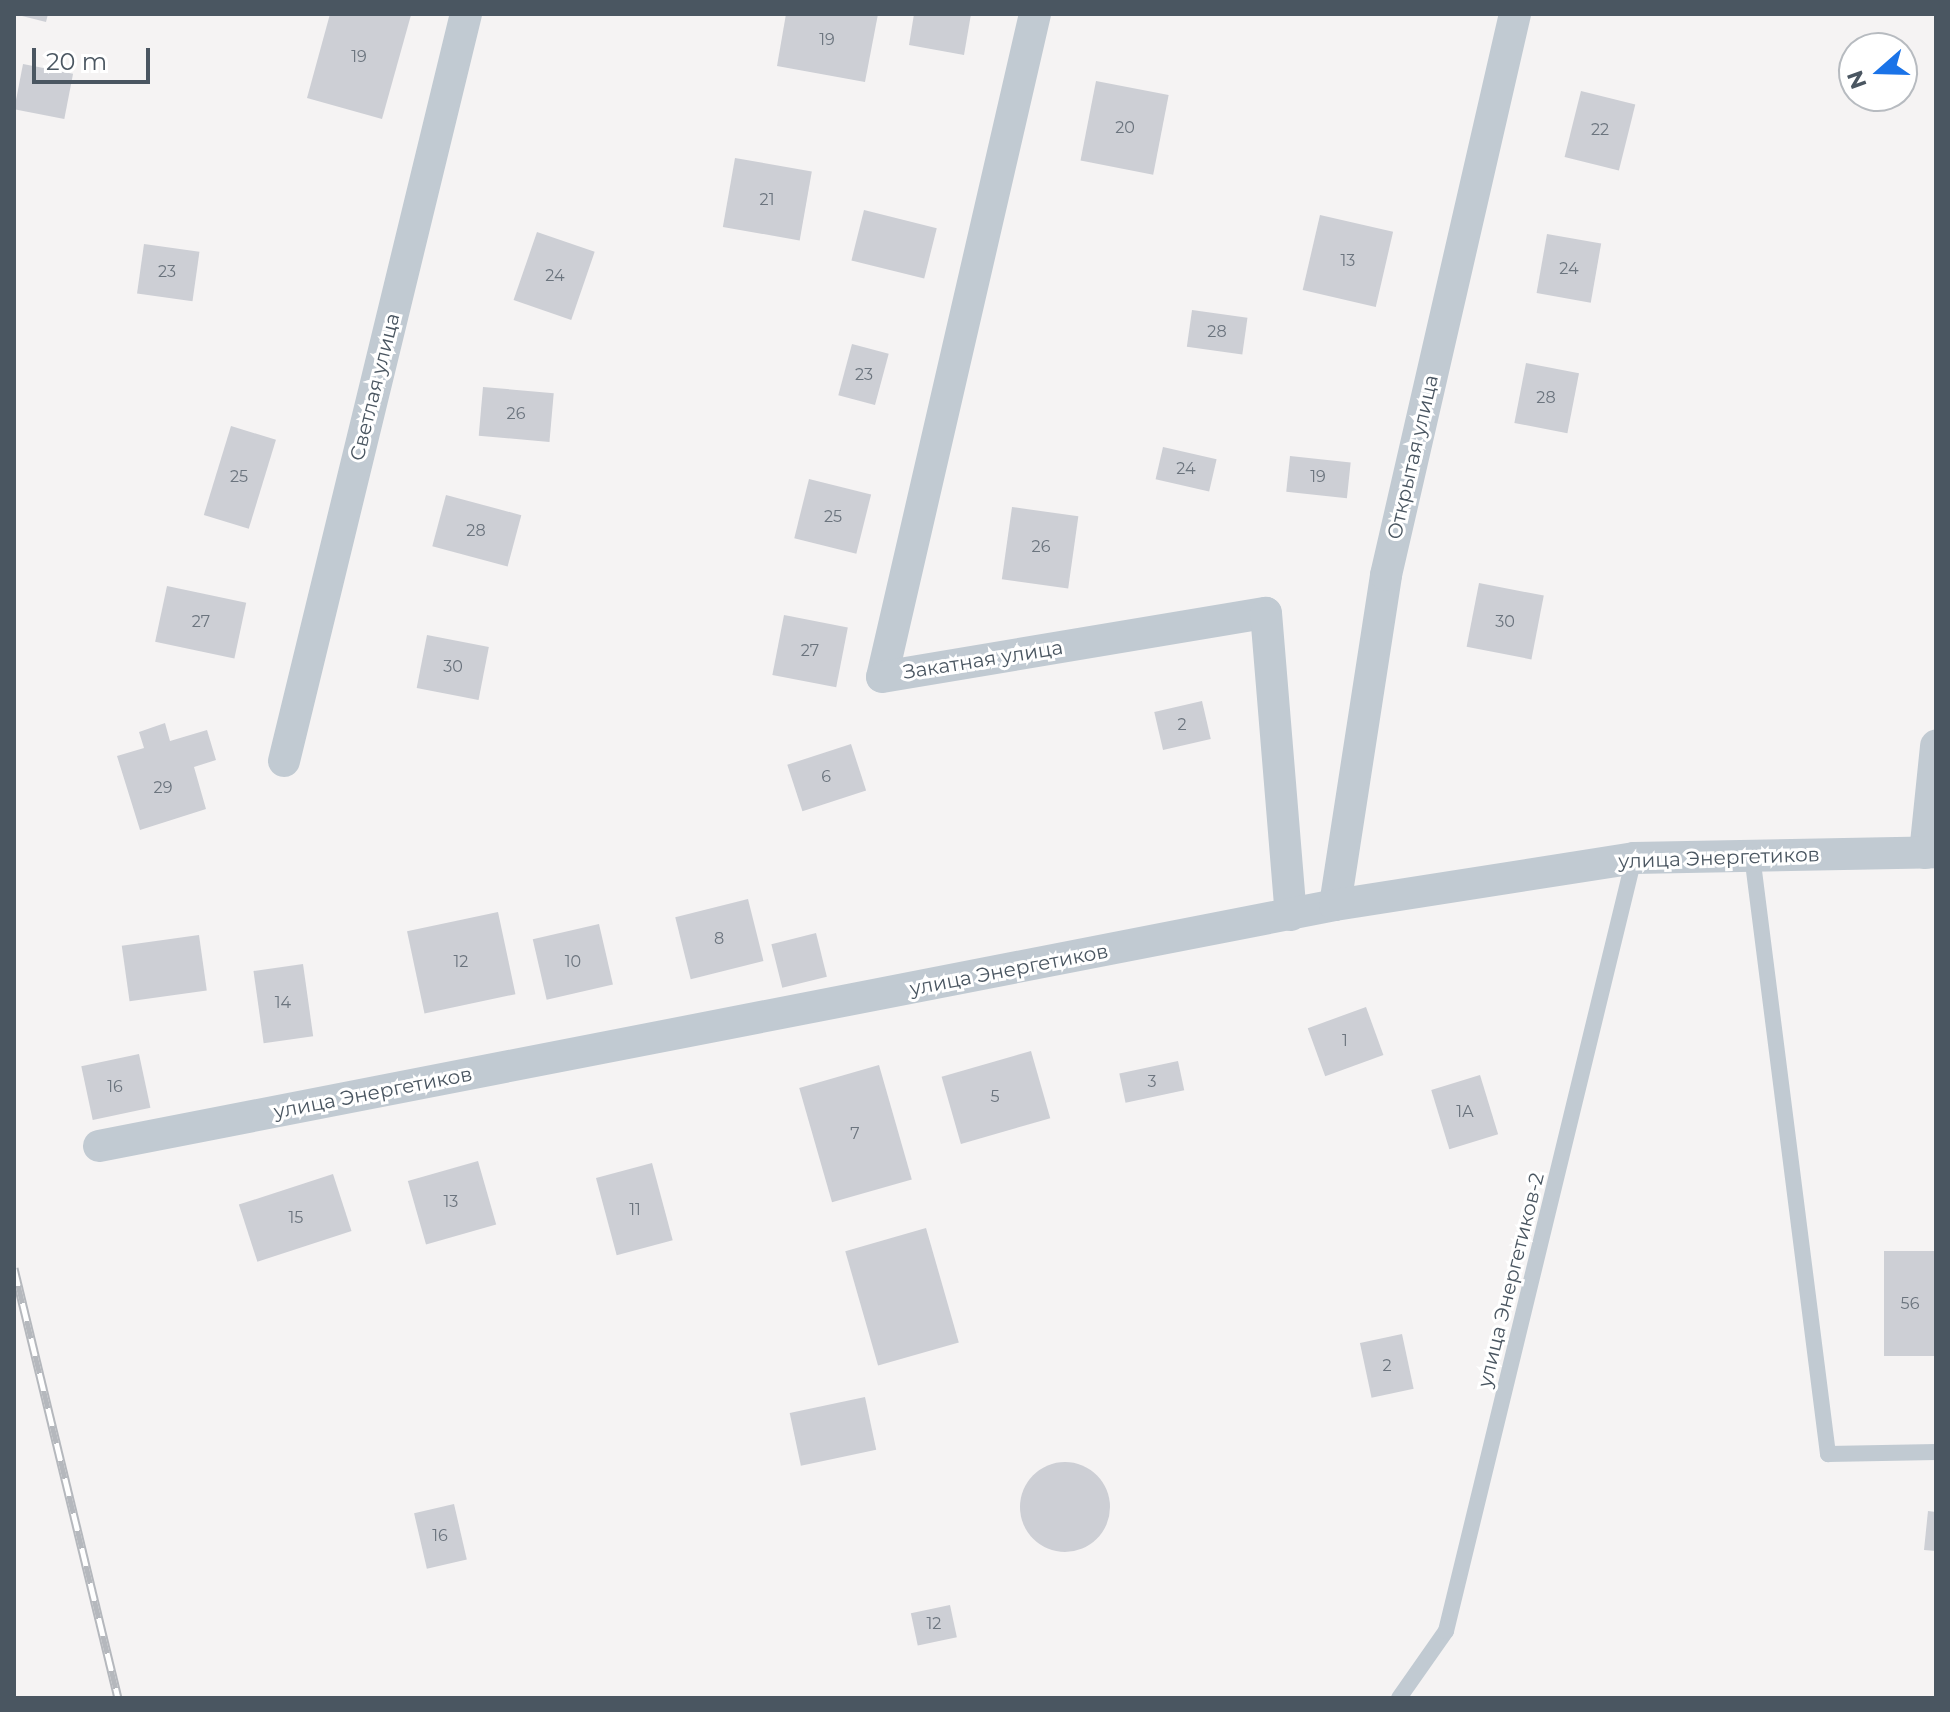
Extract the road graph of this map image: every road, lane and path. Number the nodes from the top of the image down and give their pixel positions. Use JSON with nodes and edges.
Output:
{"nodes":[{"id":1,"x":466,"y":14,"type":"edge"},
{"id":2,"x":1035,"y":14,"type":"edge"},
{"id":3,"x":1515,"y":14,"type":"edge"},
{"id":4,"x":1936,"y":746,"type":"edge"},
{"id":5,"x":284,"y":761,"type":"dead end"},
{"id":6,"x":1930,"y":852,"type":"edge"},
{"id":7,"x":1752,"y":855,"type":"junction"},
{"id":8,"x":1634,"y":858,"type":"junction"},
{"id":9,"x":1335,"y":905,"type":"junction"},
{"id":10,"x":1291,"y":915,"type":"junction"},
{"id":11,"x":99,"y":1146,"type":"dead end"},
{"id":12,"x":1936,"y":1452,"type":"edge"},
{"id":13,"x":1399,"y":1698,"type":"edge"}],
"edges":[{"from":1,"to":5,"type":"street","name":"Светлая улица"},
{"from":2,"to":10,"type":"street","name":"Закатная улица"},
{"from":3,"to":9,"type":"street","name":"Открытая улица"},
{"from":4,"to":6,"type":"street"},
{"from":6,"to":7,"type":"street","name":"улица Энергетиков"},
{"from":7,"to":8,"type":"street","name":"улица Энергетиков"},
{"from":7,"to":12,"type":"lane"},
{"from":8,"to":9,"type":"street","name":"улица Энергетиков"},
{"from":8,"to":13,"type":"lane","name":"улица Энергетиков-2"},
{"from":9,"to":10,"type":"street","name":"улица Энергетиков"},
{"from":10,"to":11,"type":"street","name":"улица Энергетиков"}]}
